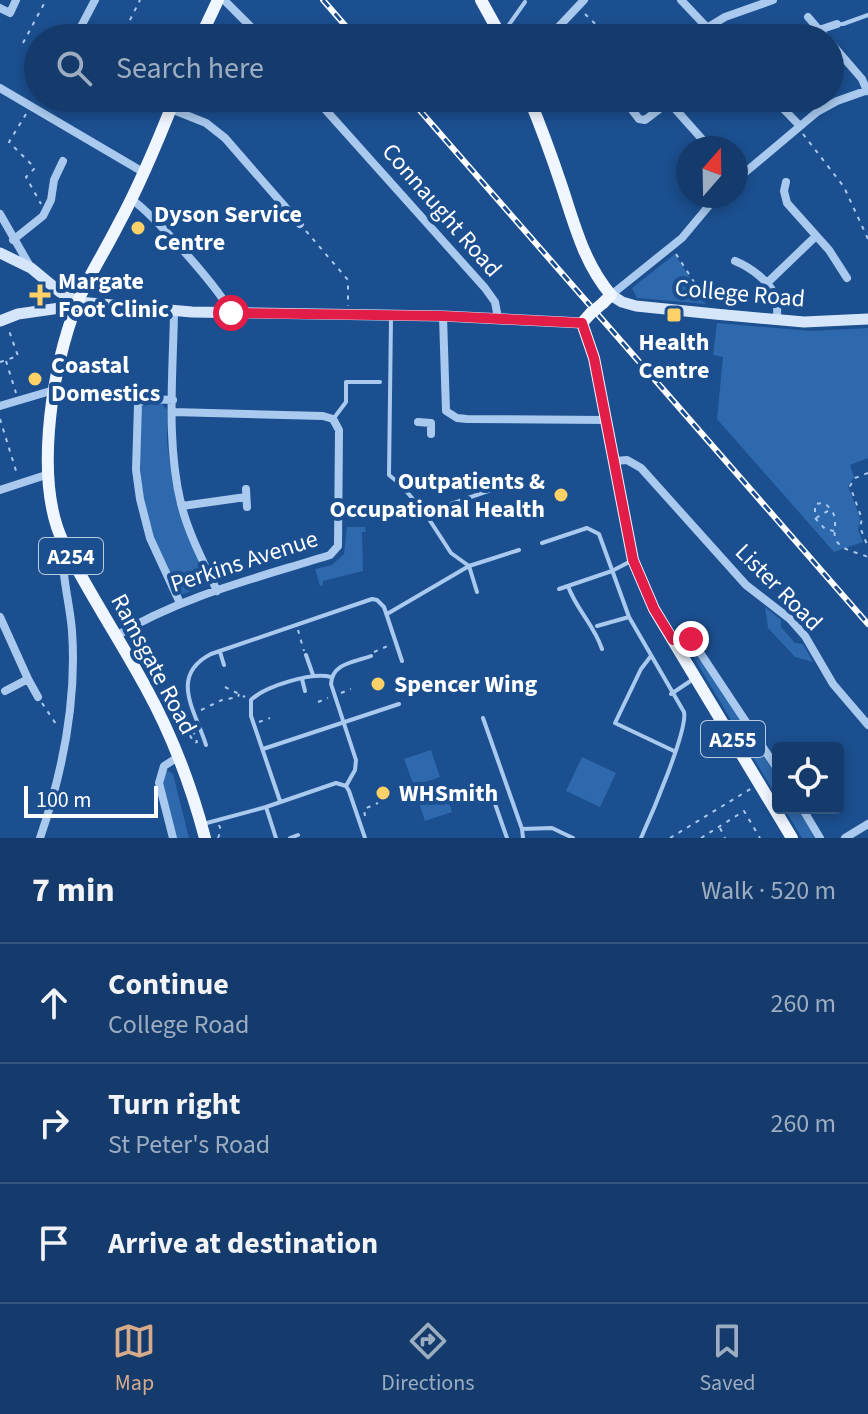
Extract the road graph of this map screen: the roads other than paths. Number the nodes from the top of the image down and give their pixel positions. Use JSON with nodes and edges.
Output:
{"nodes":[{"id":1,"x":16,"y":0,"type":"edge"},
{"id":2,"x":95,"y":0,"type":"edge"},
{"id":3,"x":218,"y":0,"type":"edge"},
{"id":4,"x":224,"y":0,"type":"edge"},
{"id":5,"x":481,"y":0,"type":"edge"},
{"id":6,"x":681,"y":0,"type":"edge"},
{"id":7,"x":737,"y":0,"type":"edge"},
{"id":8,"x":773,"y":0,"type":"edge"},
{"id":9,"x":525,"y":2,"type":"dead end"},
{"id":10,"x":580,"y":4,"type":"edge"},
{"id":11,"x":2,"y":5,"type":"edge"},
{"id":12,"x":741,"y":11,"type":"junction"},
{"id":13,"x":868,"y":15,"type":"edge"},
{"id":14,"x":808,"y":17,"type":"dead end"},
{"id":15,"x":82,"y":24,"type":"edge"},
{"id":16,"x":207,"y":24,"type":"edge"},
{"id":17,"x":248,"y":24,"type":"edge"},
{"id":18,"x":495,"y":24,"type":"edge"},
{"id":19,"x":510,"y":24,"type":"edge"},
{"id":20,"x":561,"y":24,"type":"edge"},
{"id":21,"x":703,"y":24,"type":"edge"},
{"id":22,"x":712,"y":24,"type":"edge"},
{"id":23,"x":814,"y":24,"type":"edge"},
{"id":24,"x":837,"y":24,"type":"edge"},
{"id":25,"x":844,"y":58,"type":"edge"},
{"id":26,"x":0,"y":88,"type":"edge"},
{"id":27,"x":868,"y":90,"type":"edge"},
{"id":28,"x":844,"y":99,"type":"edge"},
{"id":29,"x":24,"y":102,"type":"edge"},
{"id":30,"x":41,"y":112,"type":"edge"},
{"id":31,"x":169,"y":112,"type":"edge"},
{"id":32,"x":187,"y":112,"type":"edge"},
{"id":33,"x":328,"y":112,"type":"edge"},
{"id":34,"x":535,"y":112,"type":"edge"},
{"id":35,"x":635,"y":112,"type":"edge"},
{"id":36,"x":657,"y":112,"type":"edge"},
{"id":37,"x":681,"y":112,"type":"edge"},
{"id":38,"x":786,"y":112,"type":"edge"},
{"id":39,"x":820,"y":112,"type":"edge"},
{"id":40,"x":799,"y":125,"type":"junction"},
{"id":41,"x":700,"y":136,"type":"edge"},
{"id":42,"x":63,"y":161,"type":"dead end"},
{"id":43,"x":748,"y":169,"type":"edge"},
{"id":44,"x":143,"y":172,"type":"junction"},
{"id":45,"x":786,"y":182,"type":"dead end"},
{"id":46,"x":131,"y":199,"type":"junction"},
{"id":47,"x":707,"y":208,"type":"edge"},
{"id":48,"x":0,"y":214,"type":"edge"},
{"id":49,"x":300,"y":224,"type":"road end"},
{"id":50,"x":816,"y":236,"type":"junction"},
{"id":51,"x":13,"y":240,"type":"junction"},
{"id":52,"x":3,"y":254,"type":"edge"},
{"id":53,"x":735,"y":261,"type":"dead end"},
{"id":54,"x":31,"y":268,"type":"junction"},
{"id":55,"x":840,"y":268,"type":"junction"},
{"id":56,"x":831,"y":275,"type":"dead end"},
{"id":57,"x":847,"y":278,"type":"dead end"},
{"id":58,"x":766,"y":284,"type":"junction"},
{"id":59,"x":53,"y":286,"type":"junction"},
{"id":60,"x":607,"y":299,"type":"junction"},
{"id":61,"x":78,"y":302,"type":"junction"},
{"id":62,"x":46,"y":309,"type":"junction"},
{"id":63,"x":174,"y":312,"type":"junction"},
{"id":64,"x":231,"y":313,"type":"junction"},
{"id":65,"x":391,"y":316,"type":"junction"},
{"id":66,"x":443,"y":316,"type":"junction"},
{"id":67,"x":498,"y":318,"type":"junction"},
{"id":68,"x":587,"y":318,"type":"junction"},
{"id":69,"x":868,"y":319,"type":"edge"},
{"id":70,"x":777,"y":320,"type":"junction"},
{"id":71,"x":0,"y":321,"type":"edge"},
{"id":72,"x":380,"y":382,"type":"dead end"},
{"id":73,"x":54,"y":390,"type":"junction"},
{"id":74,"x":173,"y":400,"type":"junction"},
{"id":75,"x":0,"y":406,"type":"edge"},
{"id":76,"x":446,"y":411,"type":"junction"},
{"id":77,"x":173,"y":412,"type":"junction"},
{"id":78,"x":333,"y":419,"type":"junction"},
{"id":79,"x":606,"y":420,"type":"junction"},
{"id":80,"x":418,"y":422,"type":"dead end"},
{"id":81,"x":431,"y":423,"type":"junction"},
{"id":82,"x":431,"y":434,"type":"dead end"},
{"id":83,"x":615,"y":461,"type":"junction"},
{"id":84,"x":49,"y":474,"type":"junction"},
{"id":85,"x":0,"y":490,"type":"edge"},
{"id":86,"x":491,"y":490,"type":"dead end"},
{"id":87,"x":246,"y":497,"type":"dead end"},
{"id":88,"x":182,"y":506,"type":"junction"},
{"id":89,"x":425,"y":513,"type":"junction"},
{"id":90,"x":64,"y":543,"type":"junction"},
{"id":91,"x":542,"y":543,"type":"dead end"},
{"id":92,"x":519,"y":550,"type":"dead end"},
{"id":93,"x":633,"y":560,"type":"junction"},
{"id":94,"x":469,"y":566,"type":"junction"},
{"id":95,"x":612,"y":571,"type":"junction"},
{"id":96,"x":568,"y":586,"type":"junction"},
{"id":97,"x":559,"y":589,"type":"dead end"},
{"id":98,"x":217,"y":591,"type":"junction"},
{"id":99,"x":477,"y":592,"type":"dead end"},
{"id":100,"x":180,"y":603,"type":"junction"},
{"id":101,"x":387,"y":614,"type":"junction"},
{"id":102,"x":0,"y":617,"type":"edge"},
{"id":103,"x":629,"y":617,"type":"junction"},
{"id":104,"x":597,"y":626,"type":"dead end"},
{"id":105,"x":116,"y":636,"type":"junction"},
{"id":106,"x":673,"y":640,"type":"junction"},
{"id":107,"x":602,"y":649,"type":"dead end"},
{"id":108,"x":219,"y":652,"type":"junction"},
{"id":109,"x":306,"y":655,"type":"road end"},
{"id":110,"x":651,"y":655,"type":"junction"},
{"id":111,"x":371,"y":656,"type":"road end"},
{"id":112,"x":402,"y":661,"type":"dead end"},
{"id":113,"x":224,"y":665,"type":"dead end"},
{"id":114,"x":313,"y":675,"type":"junction"},
{"id":115,"x":331,"y":677,"type":"junction"},
{"id":116,"x":696,"y":677,"type":"junction"},
{"id":117,"x":28,"y":679,"type":"junction"},
{"id":118,"x":302,"y":679,"type":"junction"},
{"id":119,"x":5,"y":691,"type":"dead end"},
{"id":120,"x":305,"y":691,"type":"dead end"},
{"id":121,"x":671,"y":694,"type":"junction"},
{"id":122,"x":38,"y":697,"type":"road end"},
{"id":123,"x":399,"y":704,"type":"dead end"},
{"id":124,"x":483,"y":718,"type":"dead end"},
{"id":125,"x":344,"y":722,"type":"junction"},
{"id":126,"x":868,"y":725,"type":"edge"},
{"id":127,"x":206,"y":745,"type":"dead end"},
{"id":128,"x":263,"y":749,"type":"junction"},
{"id":129,"x":674,"y":751,"type":"junction"},
{"id":130,"x":178,"y":757,"type":"junction"},
{"id":131,"x":772,"y":761,"type":"edge"},
{"id":132,"x":346,"y":786,"type":"junction"},
{"id":133,"x":280,"y":801,"type":"junction"},
{"id":134,"x":494,"y":801,"type":"dead end"},
{"id":135,"x":266,"y":807,"type":"junction"},
{"id":136,"x":806,"y":814,"type":"edge"},
{"id":137,"x":868,"y":824,"type":"edge"},
{"id":138,"x":522,"y":829,"type":"junction"},
{"id":139,"x":203,"y":832,"type":"edge"},
{"id":140,"x":298,"y":835,"type":"dead end"},
{"id":141,"x":40,"y":838,"type":"edge"},
{"id":142,"x":173,"y":838,"type":"edge"},
{"id":143,"x":276,"y":838,"type":"edge"},
{"id":144,"x":290,"y":838,"type":"edge"},
{"id":145,"x":365,"y":838,"type":"edge"},
{"id":146,"x":507,"y":838,"type":"edge"},
{"id":147,"x":523,"y":838,"type":"edge"},
{"id":148,"x":573,"y":838,"type":"edge"},
{"id":149,"x":641,"y":838,"type":"edge"},
{"id":150,"x":792,"y":838,"type":"edge"},
{"id":151,"x":820,"y":838,"type":"edge"},
{"id":152,"x":845,"y":838,"type":"edge"}],
"edges":[{"from":1,"to":11,"type":"street"},
{"from":2,"to":15,"type":"street"},
{"from":3,"to":16,"type":"main road"},
{"from":4,"to":17,"type":"street"},
{"from":5,"to":18,"type":"main road"},
{"from":6,"to":21,"type":"street"},
{"from":7,"to":12,"type":"street"},
{"from":8,"to":12,"type":"street"},
{"from":9,"to":19,"type":"lane"},
{"from":10,"to":20,"type":"street"},
{"from":12,"to":22,"type":"street"},
{"from":13,"to":24,"type":"lane"},
{"from":14,"to":23,"type":"street"},
{"from":25,"to":27,"type":"street"},
{"from":26,"to":29,"type":"street"},
{"from":27,"to":28,"type":"street"},
{"from":30,"to":44,"type":"street"},
{"from":31,"to":44,"type":"main road","name":"Ramsgate Road","number":"A254"},
{"from":32,"to":49,"type":"street"},
{"from":33,"to":67,"type":"street","name":"Connaught Road"},
{"from":34,"to":60,"type":"main road"},
{"from":35,"to":36,"type":"street"},
{"from":37,"to":41,"type":"street"},
{"from":38,"to":40,"type":"street"},
{"from":39,"to":40,"type":"street"},
{"from":40,"to":43,"type":"street"},
{"from":42,"to":51,"type":"street"},
{"from":44,"to":46,"type":"main road","name":"Ramsgate Road","number":"A254"},
{"from":45,"to":50,"type":"street"},
{"from":46,"to":61,"type":"main road","name":"Ramsgate Road","number":"A254"},
{"from":46,"to":64,"type":"street"},
{"from":47,"to":60,"type":"street"},
{"from":48,"to":51,"type":"street"},
{"from":50,"to":55,"type":"street"},
{"from":50,"to":58,"type":"street"},
{"from":51,"to":52,"type":"street"},
{"from":51,"to":54,"type":"street"},
{"from":52,"to":54,"type":"main road"},
{"from":53,"to":58,"type":"street"},
{"from":54,"to":59,"type":"main road"},
{"from":55,"to":56,"type":"street"},
{"from":55,"to":57,"type":"street"},
{"from":58,"to":70,"type":"street"},
{"from":59,"to":61,"type":"main road"},
{"from":59,"to":62,"type":"main road"},
{"from":60,"to":68,"type":"main road","bridge":true},
{"from":60,"to":70,"type":"main road","name":"College Road"},
{"from":61,"to":62,"type":"main road"},
{"from":61,"to":63,"type":"main road"},
{"from":61,"to":73,"type":"main road","name":"Ramsgate Road","number":"A254"},
{"from":62,"to":71,"type":"main road"},
{"from":63,"to":64,"type":"main road"},
{"from":63,"to":74,"type":"street"},
{"from":64,"to":65,"type":"main road"},
{"from":65,"to":66,"type":"main road"},
{"from":65,"to":89,"type":"lane"},
{"from":66,"to":67,"type":"main road"},
{"from":66,"to":76,"type":"street"},
{"from":67,"to":68,"type":"main road"},
{"from":68,"to":79,"type":"main road","number":"A255"},
{"from":69,"to":70,"type":"main road","name":"College Road"},
{"from":72,"to":78,"type":"lane"},
{"from":73,"to":75,"type":"street"},
{"from":73,"to":84,"type":"main road","name":"Ramsgate Road","number":"A254"},
{"from":74,"to":77,"type":"street"},
{"from":74,"to":100,"type":"street"},
{"from":76,"to":79,"type":"street"},
{"from":76,"to":81,"type":"street"},
{"from":77,"to":78,"type":"street"},
{"from":77,"to":88,"type":"street"},
{"from":78,"to":98,"type":"street","name":"Perkins Avenue"},
{"from":79,"to":83,"type":"main road","number":"A255"},
{"from":80,"to":81,"type":"street"},
{"from":81,"to":82,"type":"street"},
{"from":83,"to":93,"type":"main road","number":"A255"},
{"from":83,"to":126,"type":"street","name":"Lister Road"},
{"from":84,"to":85,"type":"street"},
{"from":84,"to":90,"type":"main road","name":"Ramsgate Road","number":"A254"},
{"from":86,"to":89,"type":"lane"},
{"from":87,"to":88,"type":"street"},
{"from":88,"to":98,"type":"street"},
{"from":89,"to":94,"type":"lane"},
{"from":90,"to":105,"type":"main road","name":"Ramsgate Road","number":"A254"},
{"from":90,"to":141,"type":"street"},
{"from":91,"to":95,"type":"lane"},
{"from":92,"to":94,"type":"lane"},
{"from":93,"to":95,"type":"lane"},
{"from":93,"to":106,"type":"main road","number":"A255"},
{"from":94,"to":99,"type":"lane"},
{"from":94,"to":101,"type":"lane"},
{"from":95,"to":96,"type":"lane"},
{"from":95,"to":103,"type":"lane"},
{"from":96,"to":97,"type":"lane"},
{"from":96,"to":107,"type":"lane"},
{"from":98,"to":100,"type":"street","name":"Perkins Avenue"},
{"from":100,"to":105,"type":"street","name":"Perkins Avenue"},
{"from":101,"to":108,"type":"lane"},
{"from":101,"to":112,"type":"lane"},
{"from":102,"to":117,"type":"street"},
{"from":103,"to":104,"type":"lane"},
{"from":103,"to":110,"type":"lane"},
{"from":105,"to":130,"type":"main road","name":"Ramsgate Road","number":"A254"},
{"from":106,"to":116,"type":"main road","number":"A255"},
{"from":106,"to":131,"type":"street"},
{"from":108,"to":113,"type":"lane"},
{"from":108,"to":127,"type":"lane"},
{"from":109,"to":114,"type":"lane"},
{"from":110,"to":121,"type":"lane"},
{"from":110,"to":129,"type":"lane"},
{"from":111,"to":115,"type":"lane"},
{"from":114,"to":115,"type":"lane"},
{"from":114,"to":118,"type":"lane"},
{"from":115,"to":125,"type":"lane"},
{"from":116,"to":121,"type":"lane"},
{"from":116,"to":150,"type":"main road","number":"A255"},
{"from":117,"to":119,"type":"street"},
{"from":117,"to":122,"type":"street"},
{"from":118,"to":120,"type":"lane"},
{"from":118,"to":128,"type":"lane"},
{"from":121,"to":129,"type":"lane"},
{"from":123,"to":125,"type":"lane"},
{"from":124,"to":138,"type":"lane"},
{"from":125,"to":128,"type":"lane"},
{"from":125,"to":132,"type":"lane"},
{"from":128,"to":133,"type":"lane"},
{"from":129,"to":149,"type":"lane"},
{"from":130,"to":139,"type":"main road","name":"Ramsgate Road","number":"A254"},
{"from":130,"to":142,"type":"street","name":"Ramsgate Road"},
{"from":132,"to":133,"type":"lane"},
{"from":132,"to":145,"type":"lane"},
{"from":133,"to":135,"type":"lane"},
{"from":134,"to":146,"type":"lane"},
{"from":135,"to":139,"type":"lane"},
{"from":135,"to":143,"type":"lane"},
{"from":136,"to":151,"type":"street"},
{"from":137,"to":152,"type":"street"},
{"from":138,"to":147,"type":"lane"},
{"from":138,"to":148,"type":"lane"},
{"from":140,"to":144,"type":"lane"}]}
